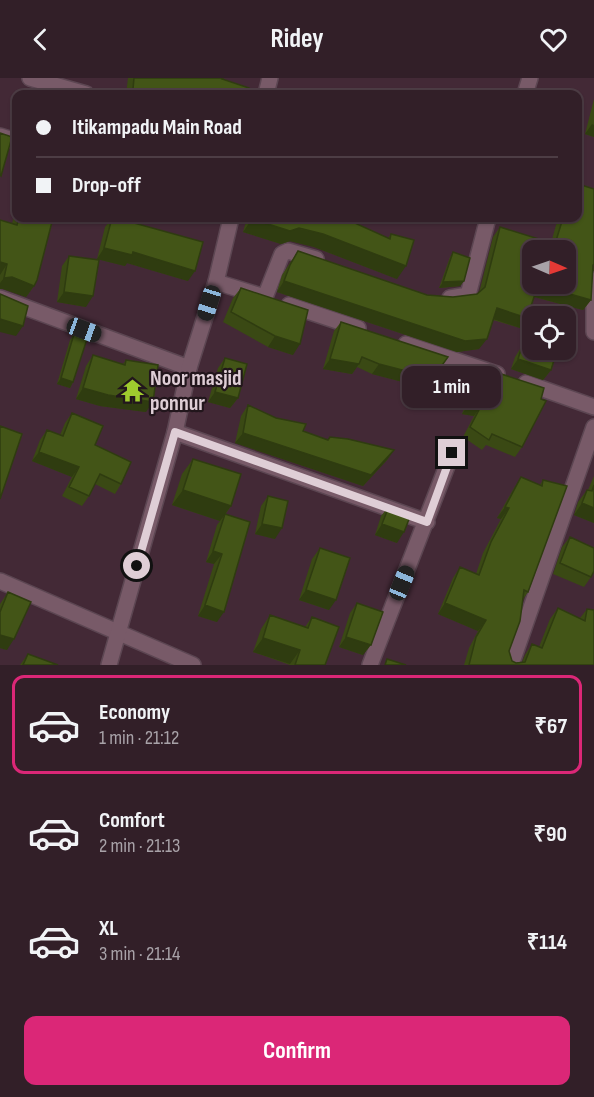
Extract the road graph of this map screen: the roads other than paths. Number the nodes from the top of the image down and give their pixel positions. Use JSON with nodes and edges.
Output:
{"nodes":[{"id":1,"x":30,"y":78,"type":"edge"},
{"id":2,"x":59,"y":82,"type":"edge"},
{"id":3,"x":77,"y":90,"type":"edge"},
{"id":4,"x":230,"y":222,"type":"edge"},
{"id":5,"x":487,"y":222,"type":"edge"},
{"id":6,"x":327,"y":264,"type":"edge"},
{"id":7,"x":594,"y":280,"type":"edge"},
{"id":8,"x":216,"y":282,"type":"junction"},
{"id":9,"x":265,"y":297,"type":"junction"},
{"id":10,"x":0,"y":298,"type":"edge"},
{"id":11,"x":435,"y":298,"type":"edge"},
{"id":12,"x":371,"y":332,"type":"edge"},
{"id":13,"x":594,"y":332,"type":"edge"},
{"id":14,"x":392,"y":339,"type":"edge"},
{"id":15,"x":189,"y":368,"type":"junction"},
{"id":16,"x":594,"y":406,"type":"edge"},
{"id":17,"x":594,"y":427,"type":"edge"},
{"id":18,"x":175,"y":432,"type":"junction"},
{"id":19,"x":452,"y":453,"type":"dead end"},
{"id":20,"x":427,"y":522,"type":"junction"},
{"id":21,"x":0,"y":580,"type":"edge"},
{"id":22,"x":118,"y":633,"type":"junction"},
{"id":23,"x":109,"y":665,"type":"edge"},
{"id":24,"x":193,"y":665,"type":"edge"},
{"id":25,"x":370,"y":665,"type":"edge"},
{"id":26,"x":511,"y":665,"type":"edge"}],
"edges":[{"from":1,"to":2,"type":"street"},
{"from":2,"to":3,"type":"street"},
{"from":4,"to":8,"type":"street"},
{"from":5,"to":11,"type":"street"},
{"from":6,"to":9,"type":"street"},
{"from":7,"to":13,"type":"street"},
{"from":8,"to":9,"type":"street"},
{"from":8,"to":15,"type":"street"},
{"from":9,"to":12,"type":"street"},
{"from":10,"to":15,"type":"street"},
{"from":14,"to":16,"type":"street"},
{"from":15,"to":18,"type":"street"},
{"from":17,"to":26,"type":"street"},
{"from":18,"to":20,"type":"street"},
{"from":18,"to":22,"type":"street"},
{"from":19,"to":20,"type":"street"},
{"from":20,"to":25,"type":"street"},
{"from":21,"to":22,"type":"street"},
{"from":22,"to":23,"type":"street"},
{"from":22,"to":24,"type":"street"}]}
